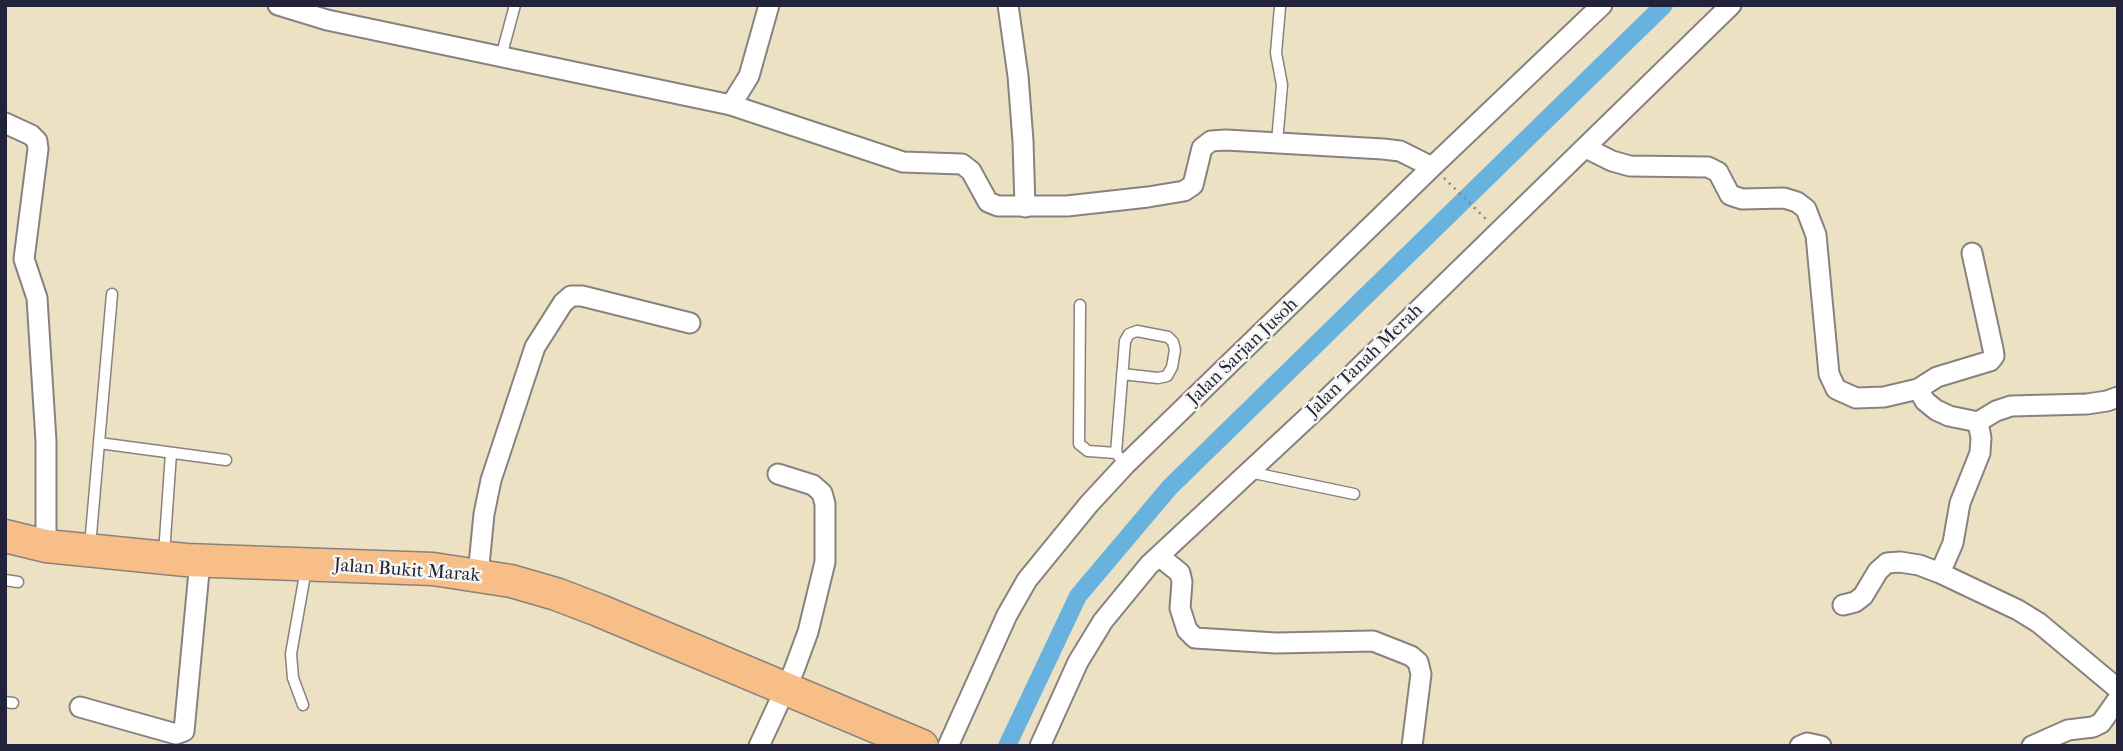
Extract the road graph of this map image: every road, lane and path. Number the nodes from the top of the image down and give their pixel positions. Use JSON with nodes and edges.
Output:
{"nodes":[{"id":1,"x":278,"y":5,"type":"edge"},
{"id":2,"x":515,"y":5,"type":"edge"},
{"id":3,"x":769,"y":5,"type":"edge"},
{"id":4,"x":1008,"y":5,"type":"edge"},
{"id":5,"x":1602,"y":5,"type":"edge"},
{"id":6,"x":1731,"y":5,"type":"edge"},
{"id":7,"x":1280,"y":8,"type":"dead end"},
{"id":8,"x":501,"y":57,"type":"junction"},
{"id":9,"x":731,"y":106,"type":"junction"},
{"id":10,"x":5,"y":123,"type":"edge"},
{"id":11,"x":1277,"y":142,"type":"junction"},
{"id":12,"x":1586,"y":148,"type":"junction"},
{"id":13,"x":1438,"y":173,"type":"junction"},
{"id":14,"x":1025,"y":207,"type":"junction"},
{"id":15,"x":1484,"y":216,"type":"dead end"},
{"id":16,"x":1972,"y":253,"type":"dead end"},
{"id":17,"x":112,"y":294,"type":"dead end"},
{"id":18,"x":1080,"y":305,"type":"dead end"},
{"id":19,"x":690,"y":323,"type":"dead end"},
{"id":20,"x":1122,"y":374,"type":"junction"},
{"id":21,"x":1918,"y":389,"type":"junction"},
{"id":22,"x":2118,"y":397,"type":"edge"},
{"id":23,"x":1978,"y":422,"type":"junction"},
{"id":24,"x":99,"y":443,"type":"junction"},
{"id":25,"x":171,"y":453,"type":"junction"},
{"id":26,"x":1121,"y":459,"type":"junction"},
{"id":27,"x":226,"y":460,"type":"dead end"},
{"id":28,"x":1249,"y":472,"type":"junction"},
{"id":29,"x":778,"y":474,"type":"dead end"},
{"id":30,"x":1354,"y":494,"type":"dead end"},
{"id":31,"x":21,"y":543,"type":"edge"},
{"id":32,"x":90,"y":550,"type":"junction"},
{"id":33,"x":1159,"y":556,"type":"junction"},
{"id":34,"x":164,"y":558,"type":"junction"},
{"id":35,"x":200,"y":561,"type":"junction"},
{"id":36,"x":307,"y":565,"type":"junction"},
{"id":37,"x":1940,"y":573,"type":"junction"},
{"id":38,"x":478,"y":575,"type":"junction"},
{"id":39,"x":5,"y":580,"type":"edge"},
{"id":40,"x":18,"y":582,"type":"dead end"},
{"id":41,"x":1843,"y":605,"type":"dead end"},
{"id":42,"x":786,"y":688,"type":"junction"},
{"id":43,"x":2118,"y":688,"type":"edge"},
{"id":44,"x":2118,"y":699,"type":"edge"},
{"id":45,"x":303,"y":705,"type":"dead end"},
{"id":46,"x":79,"y":707,"type":"dead end"},
{"id":47,"x":760,"y":746,"type":"edge"},
{"id":48,"x":922,"y":746,"type":"edge"},
{"id":49,"x":948,"y":746,"type":"edge"},
{"id":50,"x":1040,"y":746,"type":"edge"},
{"id":51,"x":1412,"y":746,"type":"edge"},
{"id":52,"x":1800,"y":746,"type":"edge"},
{"id":53,"x":1821,"y":746,"type":"edge"},
{"id":54,"x":2032,"y":746,"type":"edge"}],
"edges":[{"from":1,"to":8,"type":"street"},
{"from":2,"to":8,"type":"lane"},
{"from":3,"to":9,"type":"street"},
{"from":4,"to":14,"type":"street"},
{"from":5,"to":13,"type":"street","name":"Jalan Sarjan Jusoh"},
{"from":6,"to":12,"type":"street","name":"Jalan Tanah Merah"},
{"from":7,"to":11,"type":"lane"},
{"from":8,"to":9,"type":"street"},
{"from":9,"to":14,"type":"street"},
{"from":10,"to":31,"type":"street"},
{"from":11,"to":13,"type":"street"},
{"from":11,"to":14,"type":"street"},
{"from":12,"to":21,"type":"street"},
{"from":12,"to":28,"type":"street","name":"Jalan Tanah Merah"},
{"from":13,"to":15,"type":"path"},
{"from":13,"to":26,"type":"street","name":"Jalan Sarjan Jusoh"},
{"from":16,"to":21,"type":"street"},
{"from":17,"to":24,"type":"lane"},
{"from":18,"to":26,"type":"lane"},
{"from":19,"to":38,"type":"street"},
{"from":20,"to":20,"type":"lane"},
{"from":20,"to":26,"type":"lane"},
{"from":21,"to":23,"type":"street"},
{"from":22,"to":23,"type":"street"},
{"from":23,"to":37,"type":"street"},
{"from":24,"to":25,"type":"lane"},
{"from":24,"to":32,"type":"lane"},
{"from":25,"to":27,"type":"lane"},
{"from":25,"to":34,"type":"lane"},
{"from":26,"to":49,"type":"street","name":"Jalan Sarjan Jusoh"},
{"from":28,"to":30,"type":"lane"},
{"from":28,"to":33,"type":"street","name":"Jalan Tanah Merah"},
{"from":29,"to":42,"type":"street"},
{"from":31,"to":32,"type":"main road","name":"Jalan Bukit Marak"},
{"from":32,"to":34,"type":"main road","name":"Jalan Bukit Marak"},
{"from":33,"to":50,"type":"street","name":"Jalan Tanah Merah"},
{"from":33,"to":51,"type":"street"},
{"from":34,"to":35,"type":"main road","name":"Jalan Bukit Marak"},
{"from":35,"to":36,"type":"main road","name":"Jalan Bukit Marak"},
{"from":35,"to":46,"type":"street"},
{"from":36,"to":38,"type":"main road","name":"Jalan Bukit Marak"},
{"from":36,"to":45,"type":"lane"},
{"from":37,"to":41,"type":"street"},
{"from":37,"to":43,"type":"street"},
{"from":38,"to":42,"type":"main road","name":"Jalan Bukit Marak"},
{"from":39,"to":40,"type":"lane"},
{"from":42,"to":47,"type":"street"},
{"from":42,"to":48,"type":"main road","name":"Jalan Bukit Marak"},
{"from":44,"to":54,"type":"street"},
{"from":52,"to":53,"type":"street"}]}
